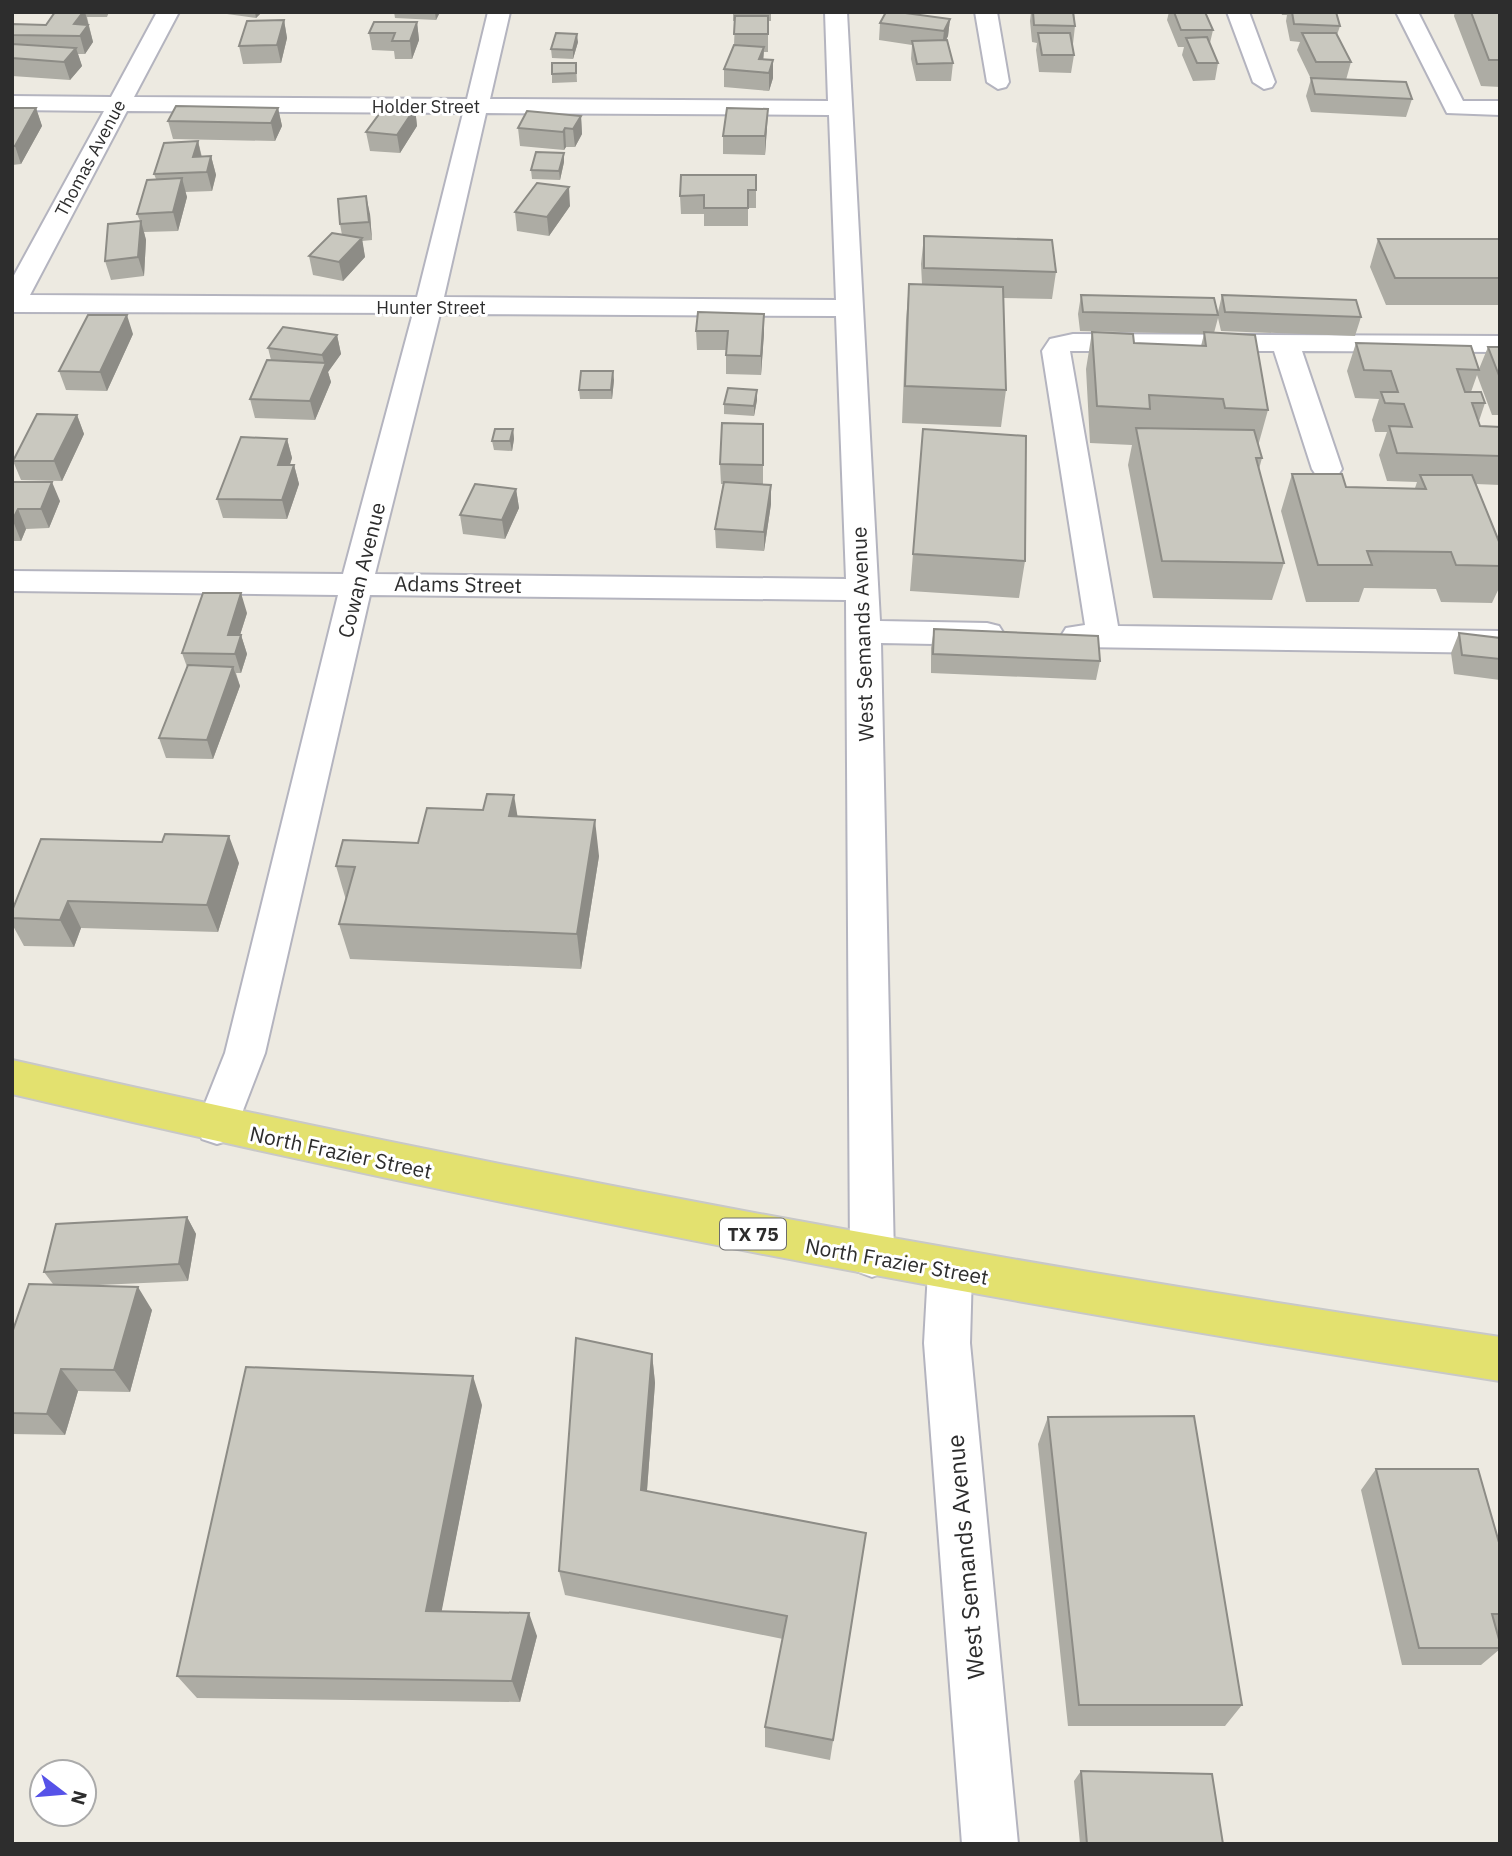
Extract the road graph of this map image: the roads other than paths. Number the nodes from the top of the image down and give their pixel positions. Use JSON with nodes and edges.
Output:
{"nodes":[{"id":1,"x":168,"y":12,"type":"edge"},
{"id":2,"x":499,"y":12,"type":"edge"},
{"id":3,"x":836,"y":12,"type":"edge"},
{"id":4,"x":986,"y":12,"type":"edge"},
{"id":5,"x":1238,"y":12,"type":"edge"},
{"id":6,"x":1408,"y":12,"type":"edge"},
{"id":7,"x":998,"y":82,"type":"dead end"},
{"id":8,"x":1264,"y":82,"type":"dead end"},
{"id":9,"x":12,"y":103,"type":"edge"},
{"id":10,"x":119,"y":104,"type":"junction"},
{"id":11,"x":477,"y":107,"type":"junction"},
{"id":12,"x":841,"y":108,"type":"junction"},
{"id":13,"x":1500,"y":108,"type":"edge"},
{"id":14,"x":12,"y":303,"type":"edge"},
{"id":15,"x":428,"y":307,"type":"junction"},
{"id":16,"x":850,"y":308,"type":"junction"},
{"id":17,"x":1284,"y":343,"type":"junction"},
{"id":18,"x":1500,"y":344,"type":"edge"},
{"id":19,"x":1327,"y":469,"type":"dead end"},
{"id":20,"x":12,"y":581,"type":"edge"},
{"id":21,"x":357,"y":583,"type":"junction"},
{"id":22,"x":862,"y":590,"type":"junction"},
{"id":23,"x":864,"y":632,"type":"junction"},
{"id":24,"x":1103,"y":636,"type":"junction"},
{"id":25,"x":1500,"y":642,"type":"edge"},
{"id":26,"x":12,"y":1077,"type":"edge"},
{"id":27,"x":218,"y":1126,"type":"junction"},
{"id":28,"x":872,"y":1257,"type":"junction"},
{"id":29,"x":950,"y":1271,"type":"junction"},
{"id":30,"x":1500,"y":1359,"type":"edge"},
{"id":31,"x":990,"y":1844,"type":"edge"}],
"edges":[{"from":1,"to":10,"type":"street","name":"Thomas Avenue"},
{"from":2,"to":11,"type":"street","name":"Cowan Avenue"},
{"from":3,"to":12,"type":"street","name":"West Semands Avenue"},
{"from":4,"to":7,"type":"street"},
{"from":5,"to":8,"type":"street"},
{"from":6,"to":13,"type":"street"},
{"from":9,"to":10,"type":"street","name":"Holder Street"},
{"from":10,"to":11,"type":"street","name":"Holder Street"},
{"from":10,"to":14,"type":"street","name":"Thomas Avenue"},
{"from":11,"to":12,"type":"street","name":"Holder Street"},
{"from":11,"to":15,"type":"street","name":"Cowan Avenue"},
{"from":12,"to":16,"type":"street","name":"West Semands Avenue"},
{"from":14,"to":15,"type":"street","name":"Hunter Street"},
{"from":15,"to":16,"type":"street","name":"Hunter Street"},
{"from":15,"to":21,"type":"street","name":"Cowan Avenue"},
{"from":16,"to":22,"type":"street","name":"West Semands Avenue"},
{"from":17,"to":18,"type":"street"},
{"from":17,"to":19,"type":"street"},
{"from":17,"to":24,"type":"street"},
{"from":20,"to":21,"type":"street","name":"Adams Street"},
{"from":21,"to":22,"type":"street","name":"Adams Street"},
{"from":21,"to":27,"type":"street","name":"Cowan Avenue"},
{"from":22,"to":23,"type":"street","name":"West Semands Avenue"},
{"from":23,"to":24,"type":"street"},
{"from":23,"to":28,"type":"street","name":"West Semands Avenue"},
{"from":24,"to":25,"type":"street"},
{"from":26,"to":27,"type":"main road","name":"North Frazier Street","number":"TX 75"},
{"from":27,"to":28,"type":"main road","name":"North Frazier Street","number":"TX 75"},
{"from":28,"to":29,"type":"main road","name":"North Frazier Street","number":"TX 75"},
{"from":29,"to":30,"type":"main road","name":"North Frazier Street","number":"TX 75"},
{"from":29,"to":31,"type":"street","name":"West Semands Avenue"}]}
